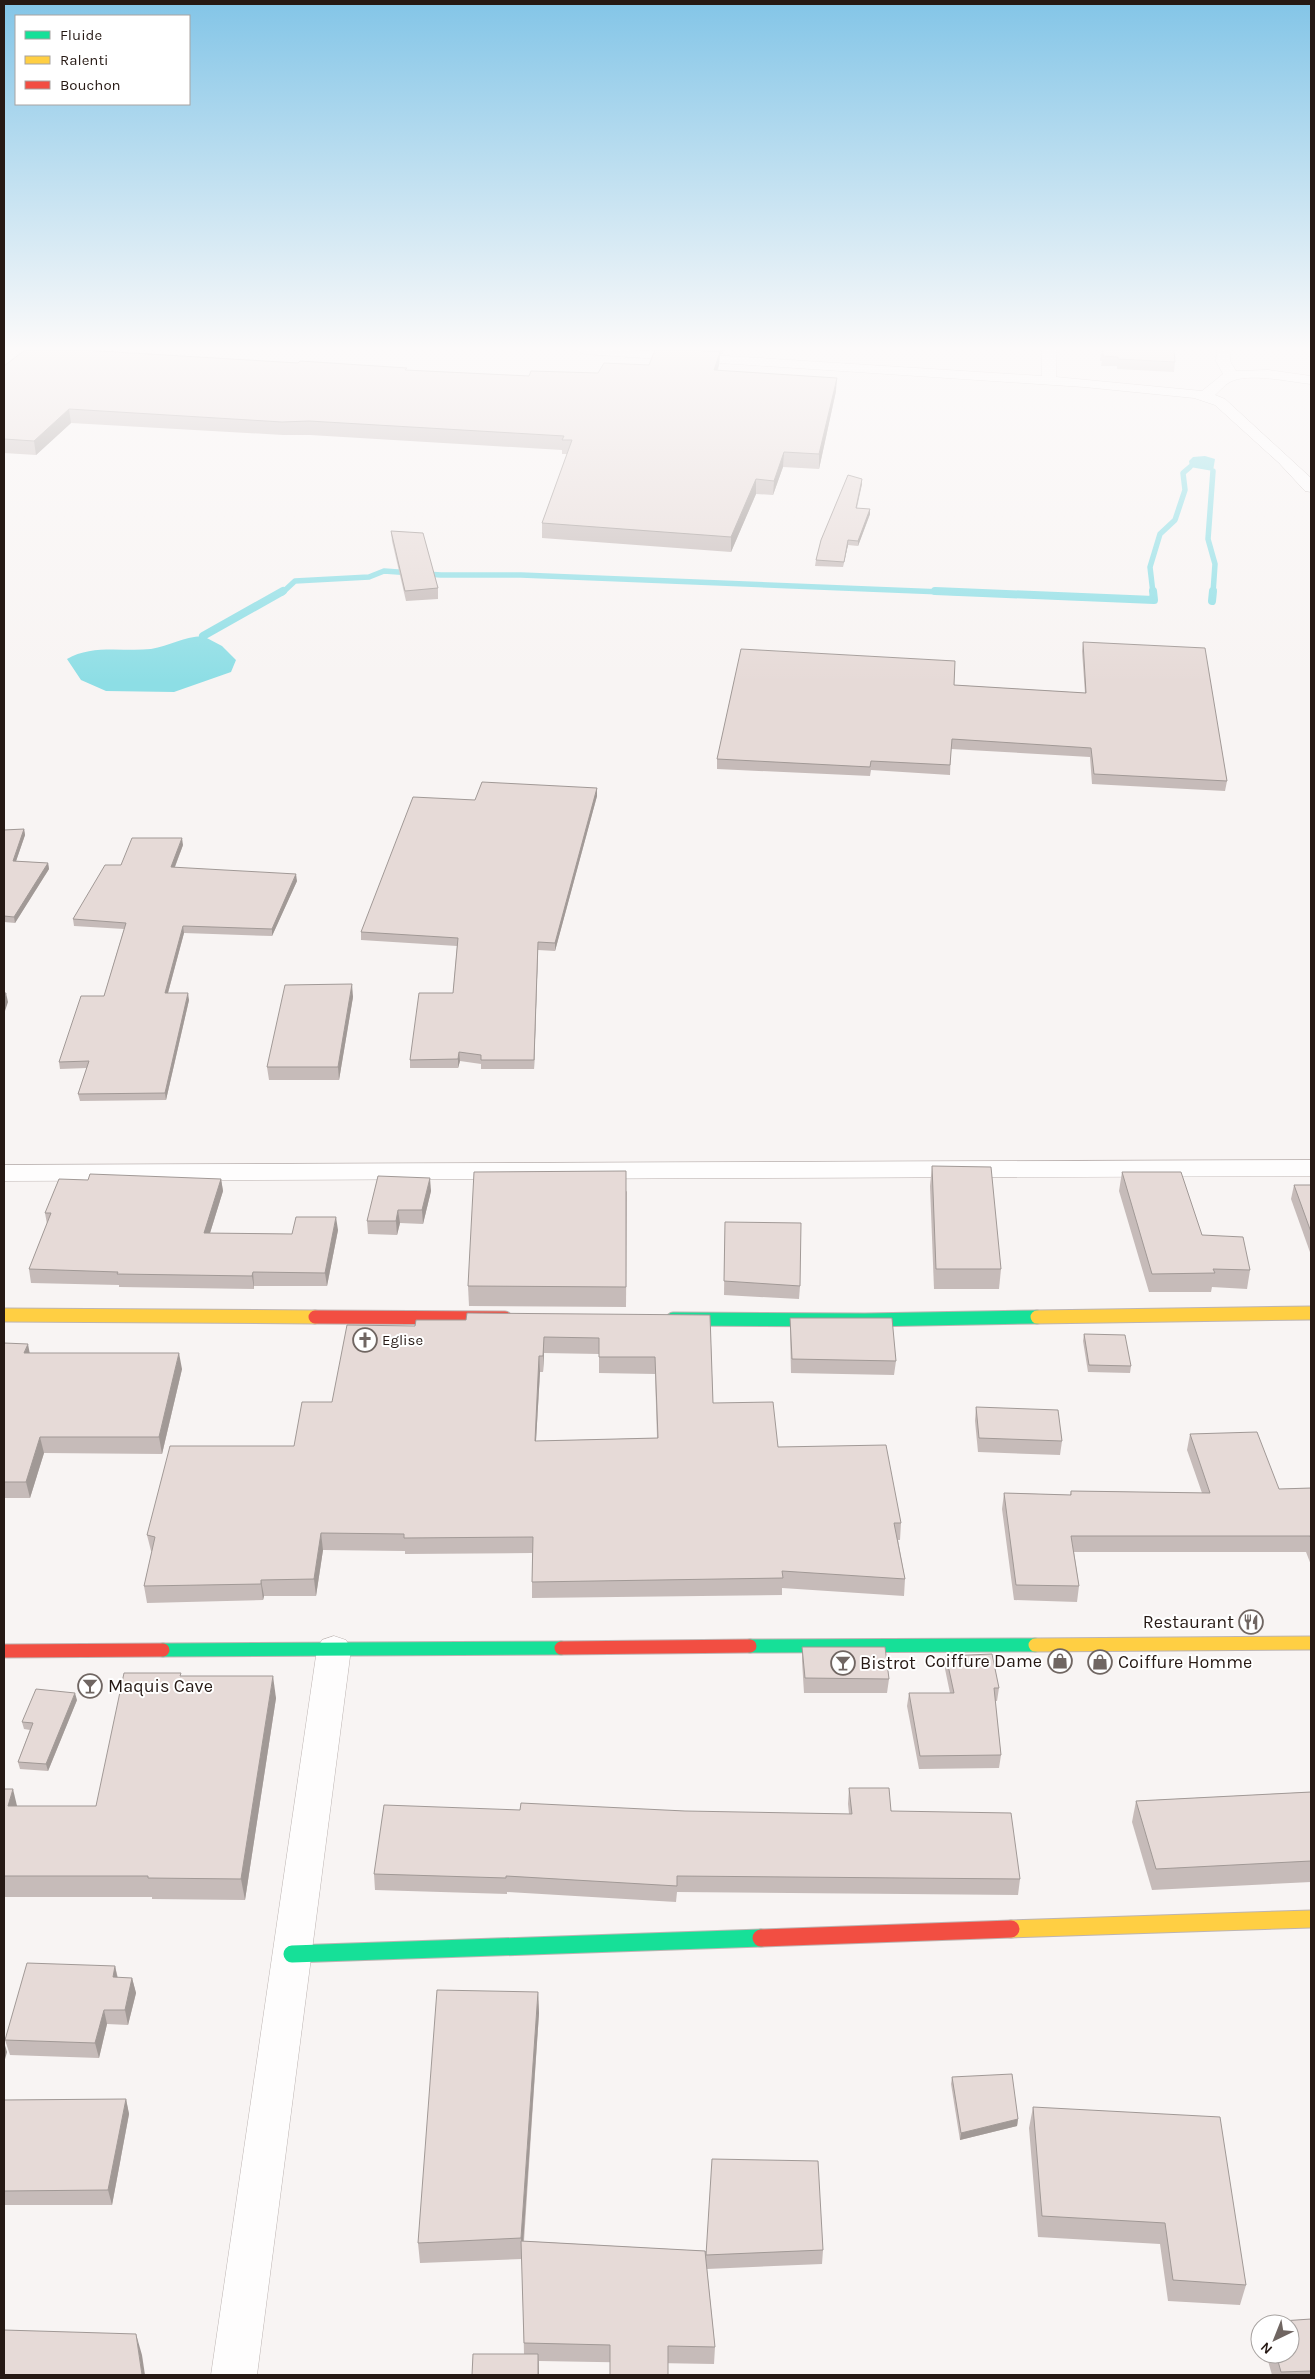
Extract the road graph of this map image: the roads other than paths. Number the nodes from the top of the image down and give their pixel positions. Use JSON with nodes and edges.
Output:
{"nodes":[{"id":1,"x":1287,"y":461,"type":"edge"},
{"id":2,"x":1311,"y":487,"type":"edge"},
{"id":3,"x":1311,"y":1168,"type":"edge"},
{"id":4,"x":4,"y":1173,"type":"edge"},
{"id":5,"x":1311,"y":1313,"type":"edge"},
{"id":6,"x":4,"y":1315,"type":"edge"},
{"id":7,"x":518,"y":1318,"type":"edge"},
{"id":8,"x":657,"y":1319,"type":"edge"},
{"id":9,"x":1311,"y":1643,"type":"edge"},
{"id":10,"x":334,"y":1649,"type":"junction"},
{"id":11,"x":4,"y":1651,"type":"edge"},
{"id":12,"x":1311,"y":1919,"type":"edge"},
{"id":13,"x":292,"y":1954,"type":"junction"},
{"id":14,"x":234,"y":2375,"type":"edge"}],
"edges":[{"from":1,"to":2,"type":"street"},
{"from":3,"to":4,"type":"street"},
{"from":5,"to":8,"type":"street"},
{"from":6,"to":7,"type":"street"},
{"from":9,"to":10,"type":"street"},
{"from":10,"to":11,"type":"street"},
{"from":10,"to":13,"type":"street"},
{"from":12,"to":13,"type":"street"},
{"from":13,"to":14,"type":"street"}]}
